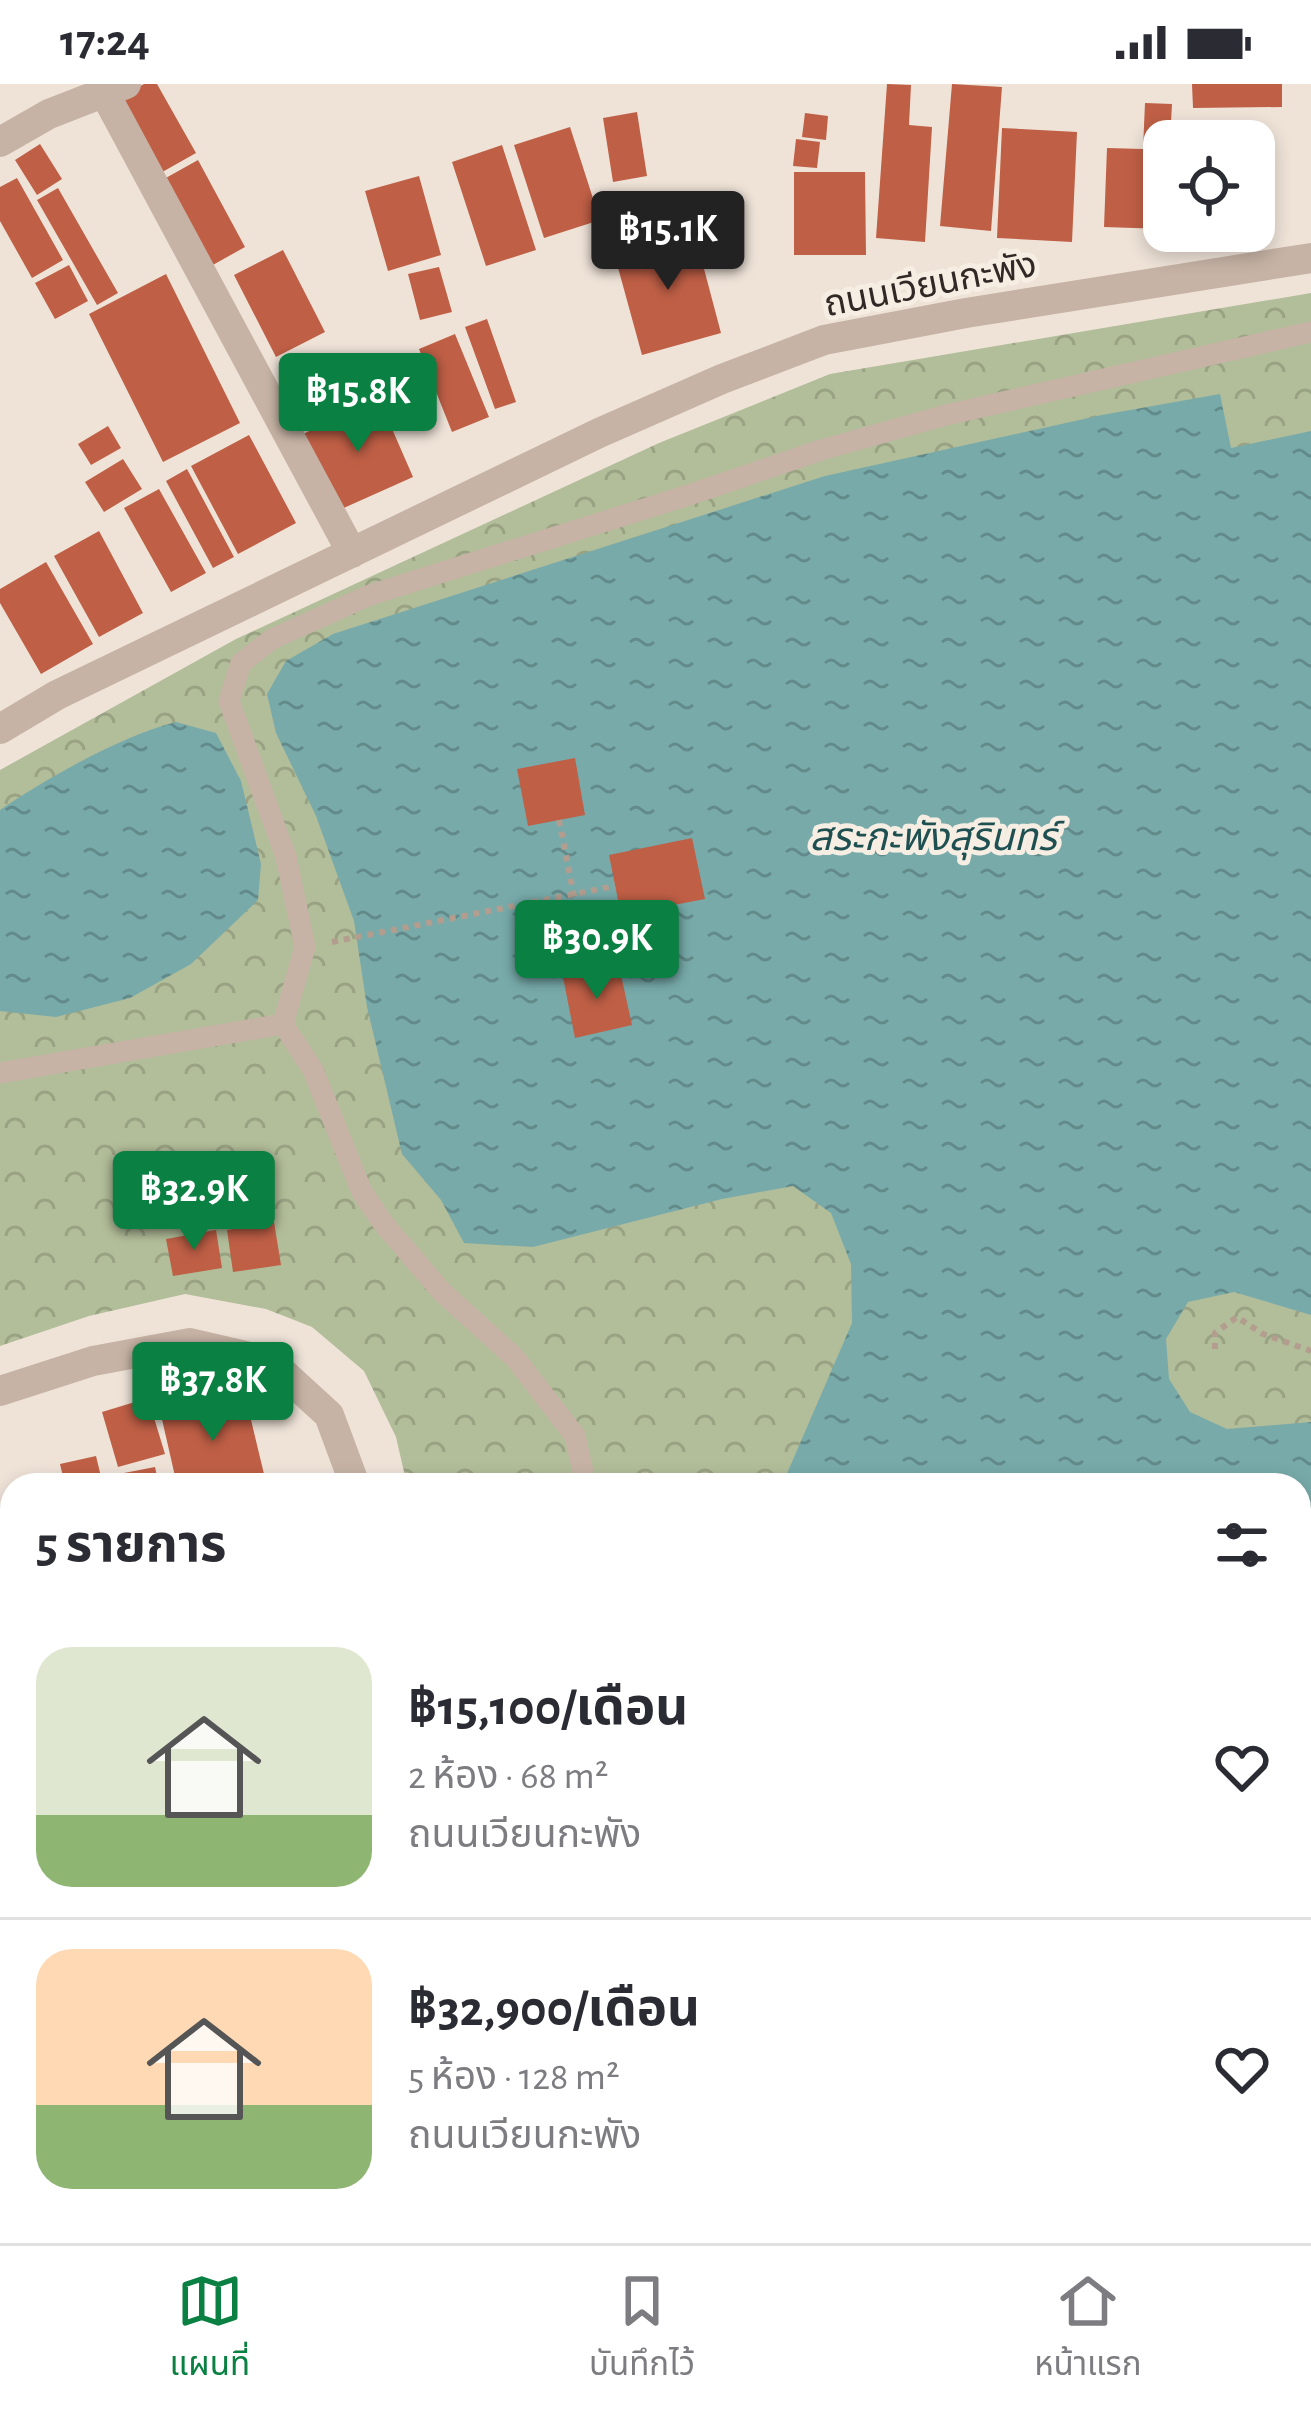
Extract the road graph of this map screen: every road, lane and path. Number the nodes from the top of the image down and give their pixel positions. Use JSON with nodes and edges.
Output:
{"nodes":[{"id":1,"x":115,"y":88,"type":"edge"},
{"id":2,"x":0,"y":142,"type":"edge"},
{"id":3,"x":1311,"y":258,"type":"edge"},
{"id":4,"x":1311,"y":332,"type":"edge"},
{"id":5,"x":352,"y":553,"type":"junction"},
{"id":6,"x":0,"y":729,"type":"edge"},
{"id":7,"x":559,"y":820,"type":"dead end"},
{"id":8,"x":615,"y":886,"type":"dead end"},
{"id":9,"x":574,"y":894,"type":"junction"},
{"id":10,"x":304,"y":947,"type":"junction"},
{"id":11,"x":590,"y":972,"type":"dead end"},
{"id":12,"x":283,"y":1024,"type":"junction"},
{"id":13,"x":0,"y":1073,"type":"edge"},
{"id":14,"x":1215,"y":1349,"type":"dead end"},
{"id":15,"x":1311,"y":1352,"type":"edge"},
{"id":16,"x":0,"y":1391,"type":"edge"},
{"id":17,"x":351,"y":1473,"type":"edge"},
{"id":18,"x":583,"y":1473,"type":"edge"}],
"edges":[{"from":1,"to":2,"type":"street"},
{"from":1,"to":5,"type":"street"},
{"from":3,"to":5,"type":"street","name":"ถนนเวียนกะพัง"},
{"from":4,"to":10,"type":"lane"},
{"from":5,"to":6,"type":"street","name":"ถนนเวียนกะพัง"},
{"from":7,"to":9,"type":"path"},
{"from":8,"to":9,"type":"path"},
{"from":9,"to":10,"type":"path"},
{"from":9,"to":11,"type":"path"},
{"from":10,"to":12,"type":"lane"},
{"from":12,"to":13,"type":"lane"},
{"from":12,"to":18,"type":"lane"},
{"from":14,"to":15,"type":"path"},
{"from":16,"to":17,"type":"street"}]}
